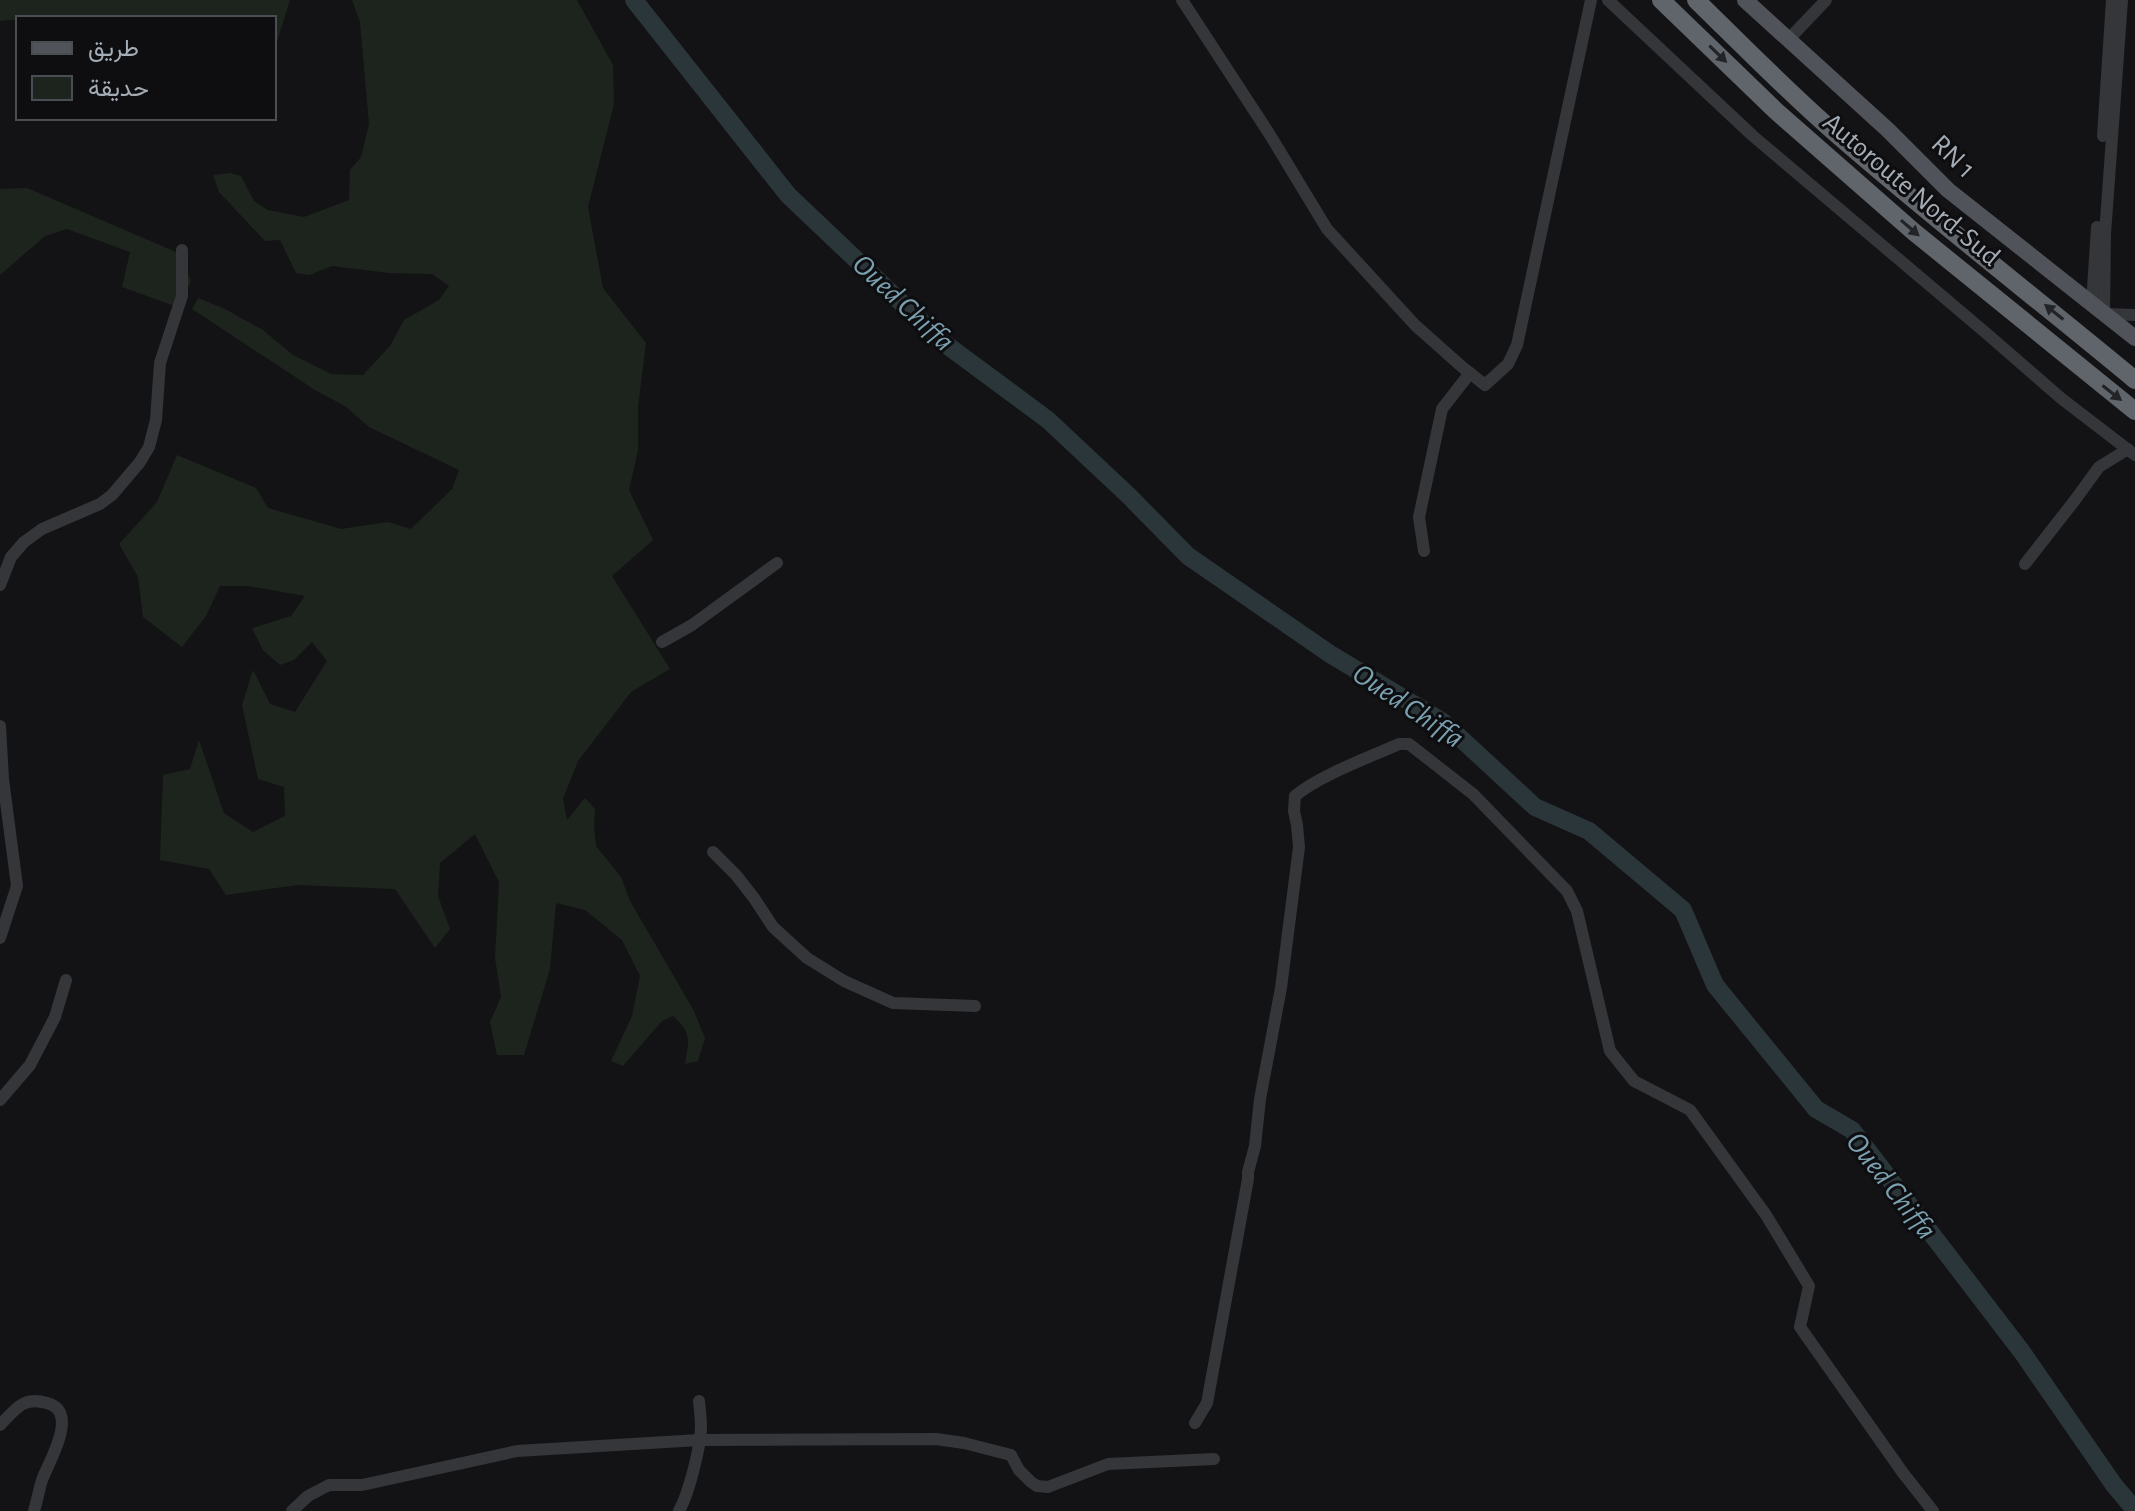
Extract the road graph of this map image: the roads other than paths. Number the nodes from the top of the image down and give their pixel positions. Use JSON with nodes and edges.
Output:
{"nodes":[{"id":1,"x":1182,"y":0,"type":"edge"},
{"id":2,"x":1591,"y":0,"type":"edge"},
{"id":3,"x":1608,"y":0,"type":"edge"},
{"id":4,"x":1661,"y":0,"type":"edge"},
{"id":5,"x":1696,"y":0,"type":"edge"},
{"id":6,"x":1745,"y":0,"type":"edge"},
{"id":7,"x":1826,"y":0,"type":"edge"},
{"id":8,"x":2112,"y":0,"type":"edge"},
{"id":9,"x":2122,"y":0,"type":"edge"},
{"id":10,"x":1788,"y":40,"type":"junction"},
{"id":11,"x":182,"y":250,"type":"dead end"},
{"id":12,"x":2100,"y":310,"type":"junction"},
{"id":13,"x":2135,"y":315,"type":"edge"},
{"id":14,"x":2135,"y":338,"type":"edge"},
{"id":15,"x":1470,"y":373,"type":"junction"},
{"id":16,"x":2135,"y":380,"type":"edge"},
{"id":17,"x":2135,"y":411,"type":"edge"},
{"id":18,"x":2131,"y":452,"type":"edge"},
{"id":19,"x":1424,"y":551,"type":"dead end"},
{"id":20,"x":777,"y":563,"type":"dead end"},
{"id":21,"x":2025,"y":564,"type":"dead end"},
{"id":22,"x":0,"y":585,"type":"edge"},
{"id":23,"x":662,"y":642,"type":"dead end"},
{"id":24,"x":0,"y":726,"type":"edge"},
{"id":25,"x":2,"y":776,"type":"edge"},
{"id":26,"x":713,"y":852,"type":"dead end"},
{"id":27,"x":0,"y":938,"type":"edge"},
{"id":28,"x":66,"y":980,"type":"dead end"},
{"id":29,"x":975,"y":1006,"type":"dead end"},
{"id":30,"x":0,"y":1100,"type":"edge"},
{"id":31,"x":699,"y":1401,"type":"dead end"},
{"id":32,"x":1195,"y":1423,"type":"dead end"},
{"id":33,"x":0,"y":1425,"type":"edge"},
{"id":34,"x":699,"y":1440,"type":"junction"},
{"id":35,"x":1214,"y":1459,"type":"dead end"},
{"id":36,"x":34,"y":1511,"type":"edge"},
{"id":37,"x":292,"y":1511,"type":"edge"},
{"id":38,"x":679,"y":1511,"type":"edge"},
{"id":39,"x":1933,"y":1511,"type":"edge"}],
"edges":[{"from":1,"to":15,"type":"street"},
{"from":2,"to":15,"type":"street"},
{"from":3,"to":18,"type":"street"},
{"from":4,"to":17,"type":"highway","name":"Autoroute Nord-Sud","one_way":true},
{"from":16,"to":5,"type":"highway","name":"Autoroute Nord-Sud","one_way":true},
{"from":6,"to":10,"type":"main road","name":"RN 1"},
{"from":7,"to":10,"type":"street"},
{"from":8,"to":12,"type":"street"},
{"from":9,"to":12,"type":"street"},
{"from":10,"to":12,"type":"main road","name":"RN 1"},
{"from":11,"to":22,"type":"street"},
{"from":12,"to":13,"type":"street"},
{"from":12,"to":14,"type":"main road","name":"RN 1"},
{"from":15,"to":19,"type":"street"},
{"from":18,"to":21,"type":"street"},
{"from":20,"to":23,"type":"street"},
{"from":24,"to":25,"type":"street"},
{"from":25,"to":27,"type":"street"},
{"from":26,"to":29,"type":"street"},
{"from":28,"to":30,"type":"street"},
{"from":31,"to":34,"type":"street"},
{"from":32,"to":39,"type":"street"},
{"from":33,"to":36,"type":"street"},
{"from":34,"to":35,"type":"street"},
{"from":34,"to":37,"type":"street"},
{"from":34,"to":38,"type":"street"}]}
